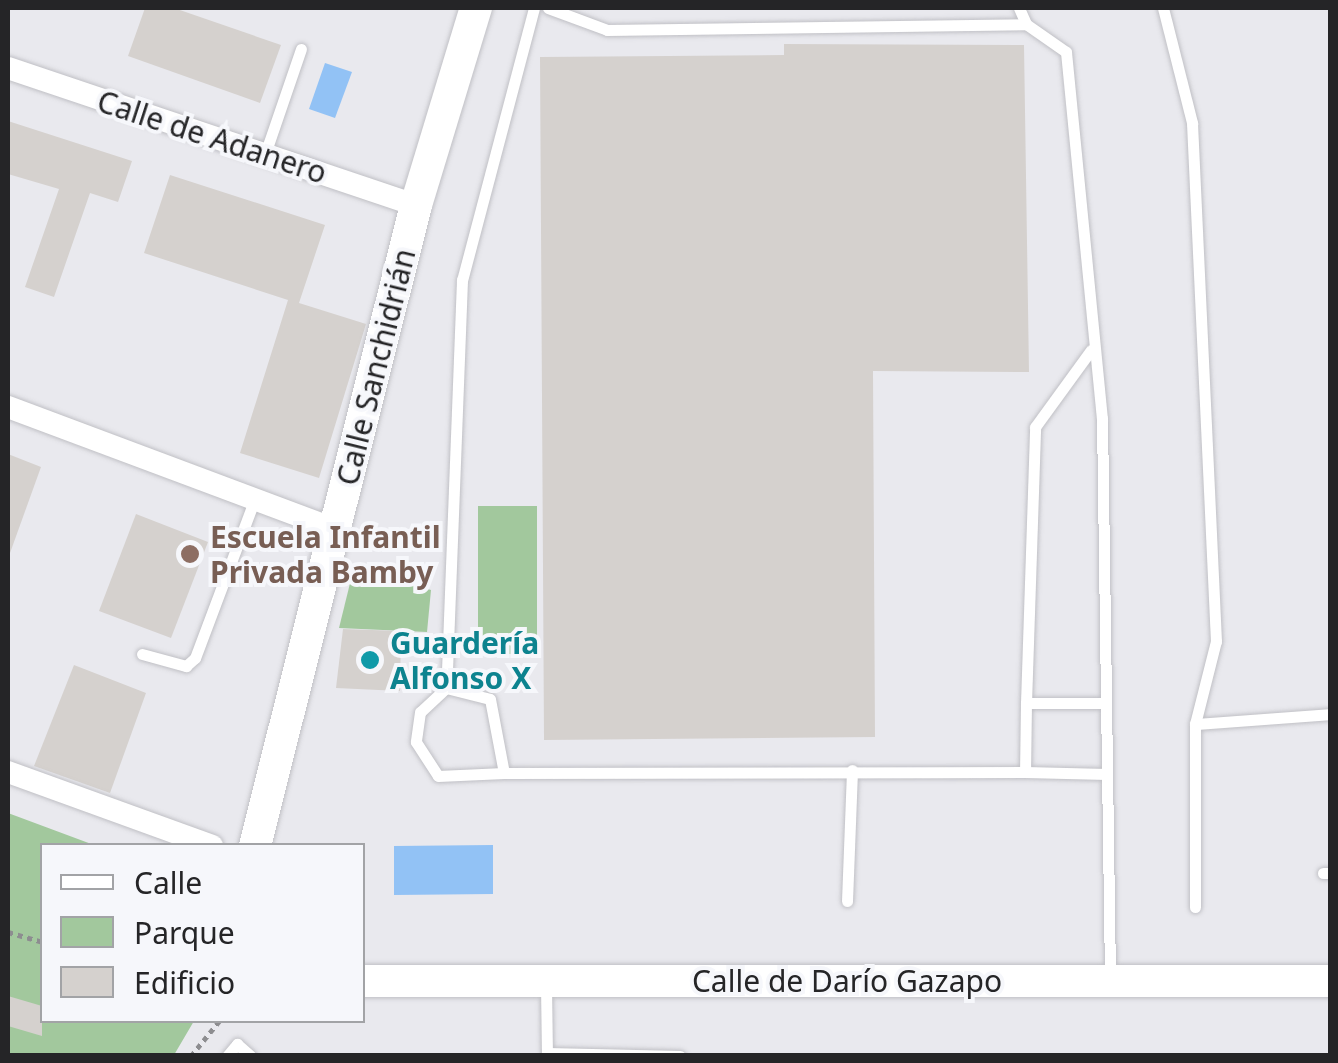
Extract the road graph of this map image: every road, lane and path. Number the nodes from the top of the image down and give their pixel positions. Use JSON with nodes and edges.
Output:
{"nodes":[{"id":1,"x":476,"y":8,"type":"edge"},
{"id":2,"x":534,"y":8,"type":"edge"},
{"id":3,"x":548,"y":8,"type":"edge"},
{"id":4,"x":1019,"y":8,"type":"edge"},
{"id":5,"x":1163,"y":8,"type":"edge"},
{"id":6,"x":1026,"y":24,"type":"junction"},
{"id":7,"x":301,"y":49,"type":"dead end"},
{"id":8,"x":8,"y":68,"type":"edge"},
{"id":9,"x":264,"y":154,"type":"junction"},
{"id":10,"x":416,"y":205,"type":"junction"},
{"id":11,"x":1091,"y":350,"type":"junction"},
{"id":12,"x":8,"y":406,"type":"edge"},
{"id":13,"x":254,"y":501,"type":"junction"},
{"id":14,"x":334,"y":529,"type":"junction"},
{"id":15,"x":142,"y":654,"type":"dead end"},
{"id":16,"x":446,"y":688,"type":"junction"},
{"id":17,"x":1026,"y":703,"type":"junction"},
{"id":18,"x":1106,"y":704,"type":"junction"},
{"id":19,"x":1330,"y":714,"type":"edge"},
{"id":20,"x":1196,"y":724,"type":"junction"},
{"id":21,"x":852,"y":770,"type":"junction"},
{"id":22,"x":8,"y":772,"type":"edge"},
{"id":23,"x":1025,"y":772,"type":"junction"},
{"id":24,"x":504,"y":773,"type":"junction"},
{"id":25,"x":1107,"y":774,"type":"junction"},
{"id":26,"x":204,"y":843,"type":"edge"},
{"id":27,"x":256,"y":843,"type":"edge"},
{"id":28,"x":848,"y":901,"type":"dead end"},
{"id":29,"x":1195,"y":907,"type":"dead end"},
{"id":30,"x":8,"y":932,"type":"edge"},
{"id":31,"x":40,"y":941,"type":"edge"},
{"id":32,"x":365,"y":981,"type":"edge"},
{"id":33,"x":546,"y":981,"type":"junction"},
{"id":34,"x":1110,"y":981,"type":"junction"},
{"id":35,"x":1330,"y":981,"type":"edge"},
{"id":36,"x":218,"y":1023,"type":"edge"},
{"id":37,"x":547,"y":1054,"type":"edge"},
{"id":38,"x":191,"y":1056,"type":"edge"},
{"id":39,"x":227,"y":1056,"type":"edge"},
{"id":40,"x":252,"y":1056,"type":"edge"},
{"id":41,"x":680,"y":1056,"type":"edge"}],
"edges":[{"from":1,"to":10,"type":"street","name":"Calle Sanchidrián"},
{"from":2,"to":16,"type":"lane"},
{"from":3,"to":6,"type":"lane"},
{"from":4,"to":6,"type":"lane"},
{"from":5,"to":20,"type":"lane"},
{"from":6,"to":11,"type":"lane"},
{"from":7,"to":9,"type":"lane"},
{"from":8,"to":9,"type":"street","name":"Calle de Adanero"},
{"from":9,"to":10,"type":"street","name":"Calle de Adanero"},
{"from":10,"to":14,"type":"street","name":"Calle Sanchidrián"},
{"from":11,"to":17,"type":"lane"},
{"from":11,"to":18,"type":"lane"},
{"from":12,"to":13,"type":"street"},
{"from":13,"to":14,"type":"street"},
{"from":13,"to":15,"type":"lane"},
{"from":14,"to":27,"type":"street","name":"Calle Sanchidrián"},
{"from":16,"to":24,"type":"lane"},
{"from":16,"to":24,"type":"lane"},
{"from":17,"to":18,"type":"lane"},
{"from":17,"to":23,"type":"lane"},
{"from":18,"to":25,"type":"lane"},
{"from":19,"to":20,"type":"lane"},
{"from":20,"to":29,"type":"lane"},
{"from":21,"to":23,"type":"lane"},
{"from":21,"to":24,"type":"lane"},
{"from":21,"to":28,"type":"lane"},
{"from":22,"to":26,"type":"street"},
{"from":23,"to":25,"type":"lane"},
{"from":25,"to":34,"type":"lane"},
{"from":30,"to":31,"type":"path"},
{"from":32,"to":33,"type":"street","name":"Calle de Darío Gazapo"},
{"from":33,"to":34,"type":"street","name":"Calle de Darío Gazapo"},
{"from":33,"to":37,"type":"lane"},
{"from":34,"to":35,"type":"street","name":"Calle de Darío Gazapo"},
{"from":36,"to":38,"type":"path"},
{"from":37,"to":41,"type":"lane"},
{"from":39,"to":40,"type":"lane"}]}
